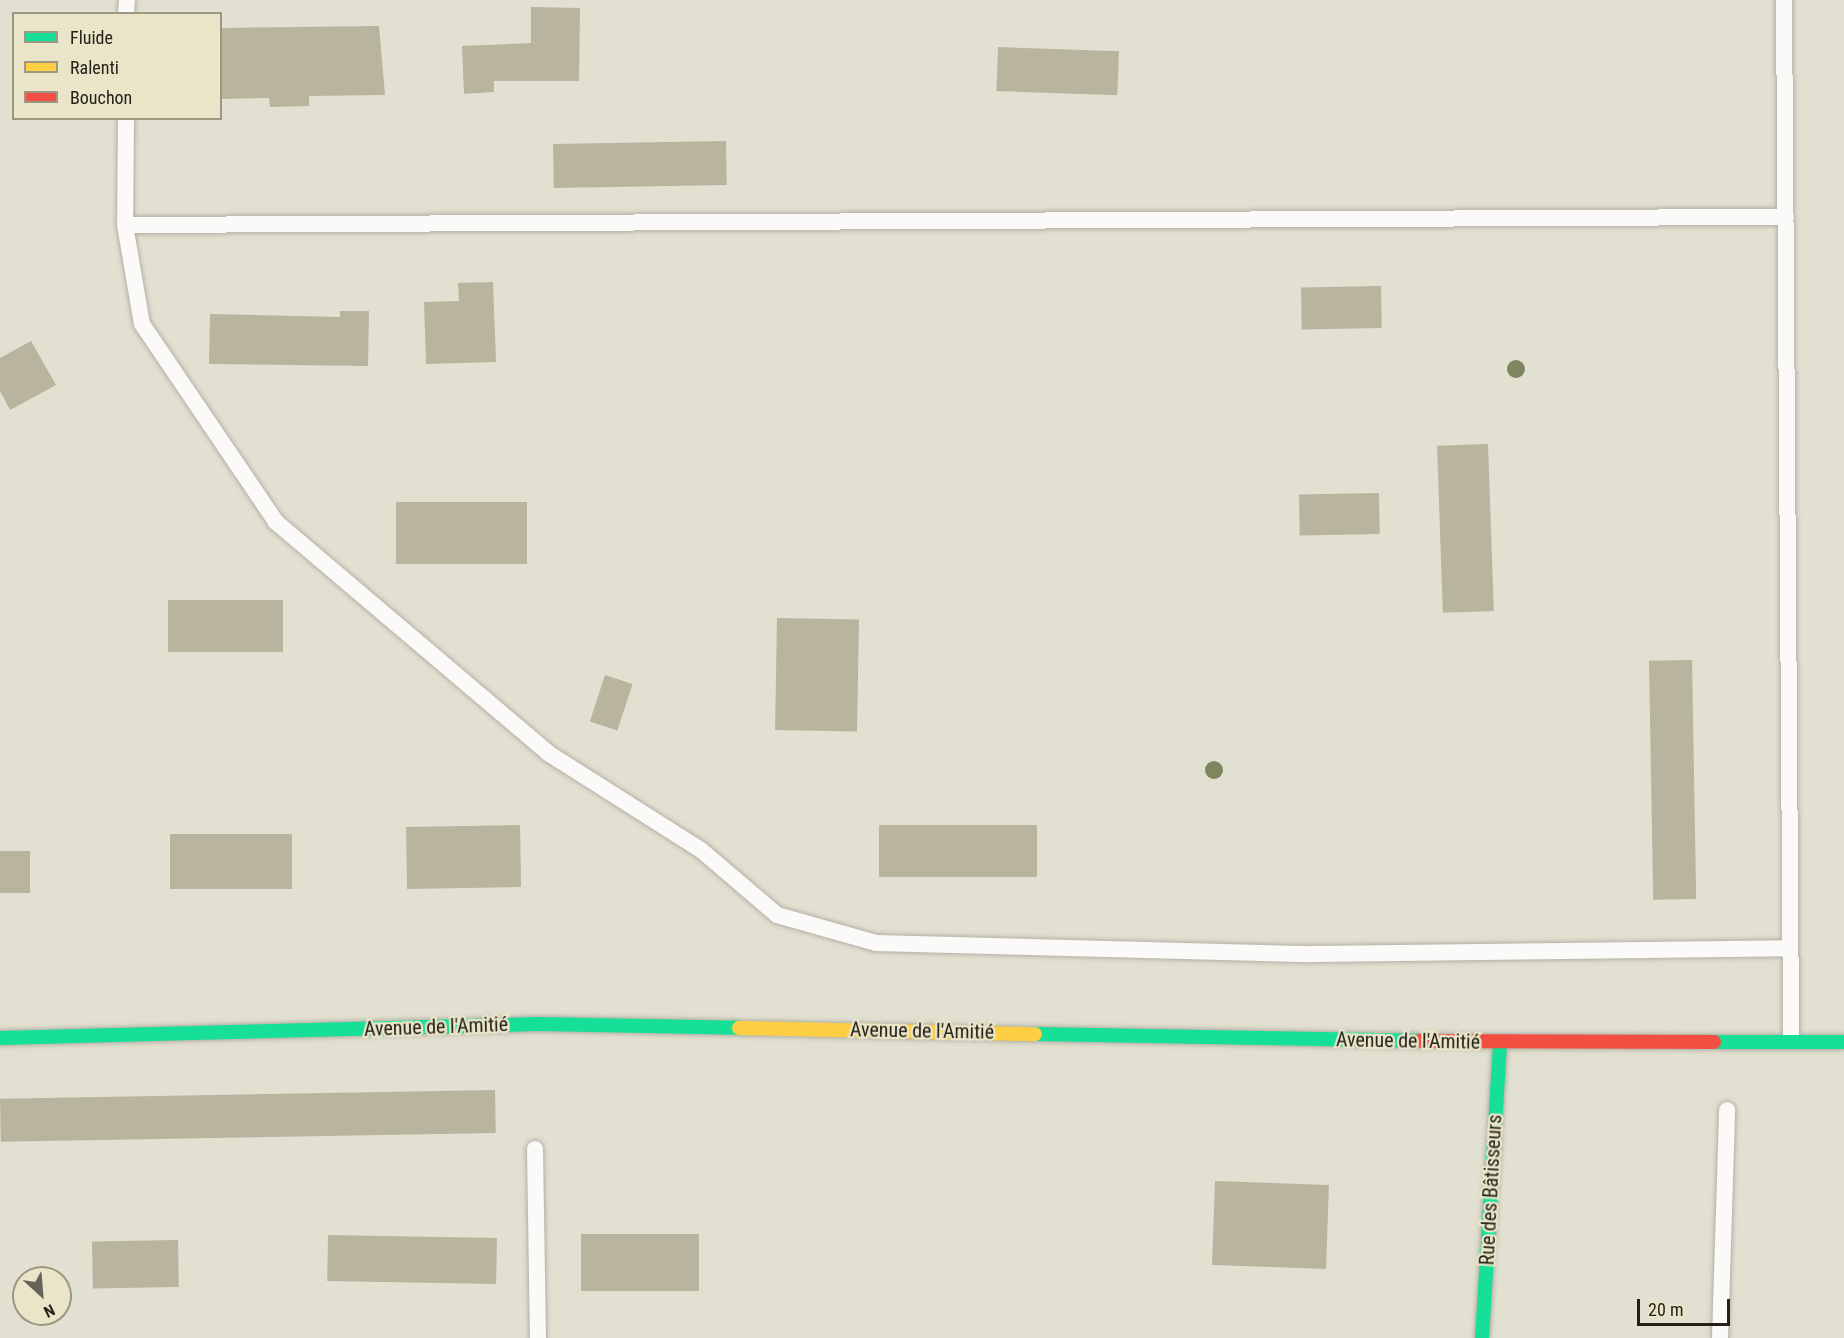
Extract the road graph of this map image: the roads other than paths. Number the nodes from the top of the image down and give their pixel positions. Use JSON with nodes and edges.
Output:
{"nodes":[{"id":1,"x":1784,"y":0,"type":"edge"},
{"id":2,"x":126,"y":120,"type":"edge"},
{"id":3,"x":1786,"y":217,"type":"junction"},
{"id":4,"x":125,"y":225,"type":"junction"},
{"id":5,"x":1790,"y":948,"type":"junction"},
{"id":6,"x":0,"y":1038,"type":"edge"},
{"id":7,"x":1791,"y":1041,"type":"junction"},
{"id":8,"x":1844,"y":1042,"type":"edge"},
{"id":9,"x":1500,"y":1043,"type":"junction"},
{"id":10,"x":1727,"y":1110,"type":"dead end"},
{"id":11,"x":535,"y":1149,"type":"dead end"},
{"id":12,"x":538,"y":1338,"type":"edge"},
{"id":13,"x":1482,"y":1338,"type":"edge"},
{"id":14,"x":1720,"y":1338,"type":"edge"}],
"edges":[{"from":1,"to":3,"type":"lane"},
{"from":2,"to":4,"type":"lane"},
{"from":3,"to":4,"type":"lane"},
{"from":3,"to":5,"type":"lane"},
{"from":4,"to":5,"type":"lane"},
{"from":5,"to":7,"type":"lane"},
{"from":6,"to":9,"type":"main road","name":"Avenue de l'Amitié"},
{"from":7,"to":8,"type":"main road","name":"Avenue de l'Amitié"},
{"from":7,"to":9,"type":"main road","name":"Avenue de l'Amitié"},
{"from":9,"to":13,"type":"main road","name":"Rue des Bâtisseurs"},
{"from":10,"to":14,"type":"lane"},
{"from":11,"to":12,"type":"lane"}]}
